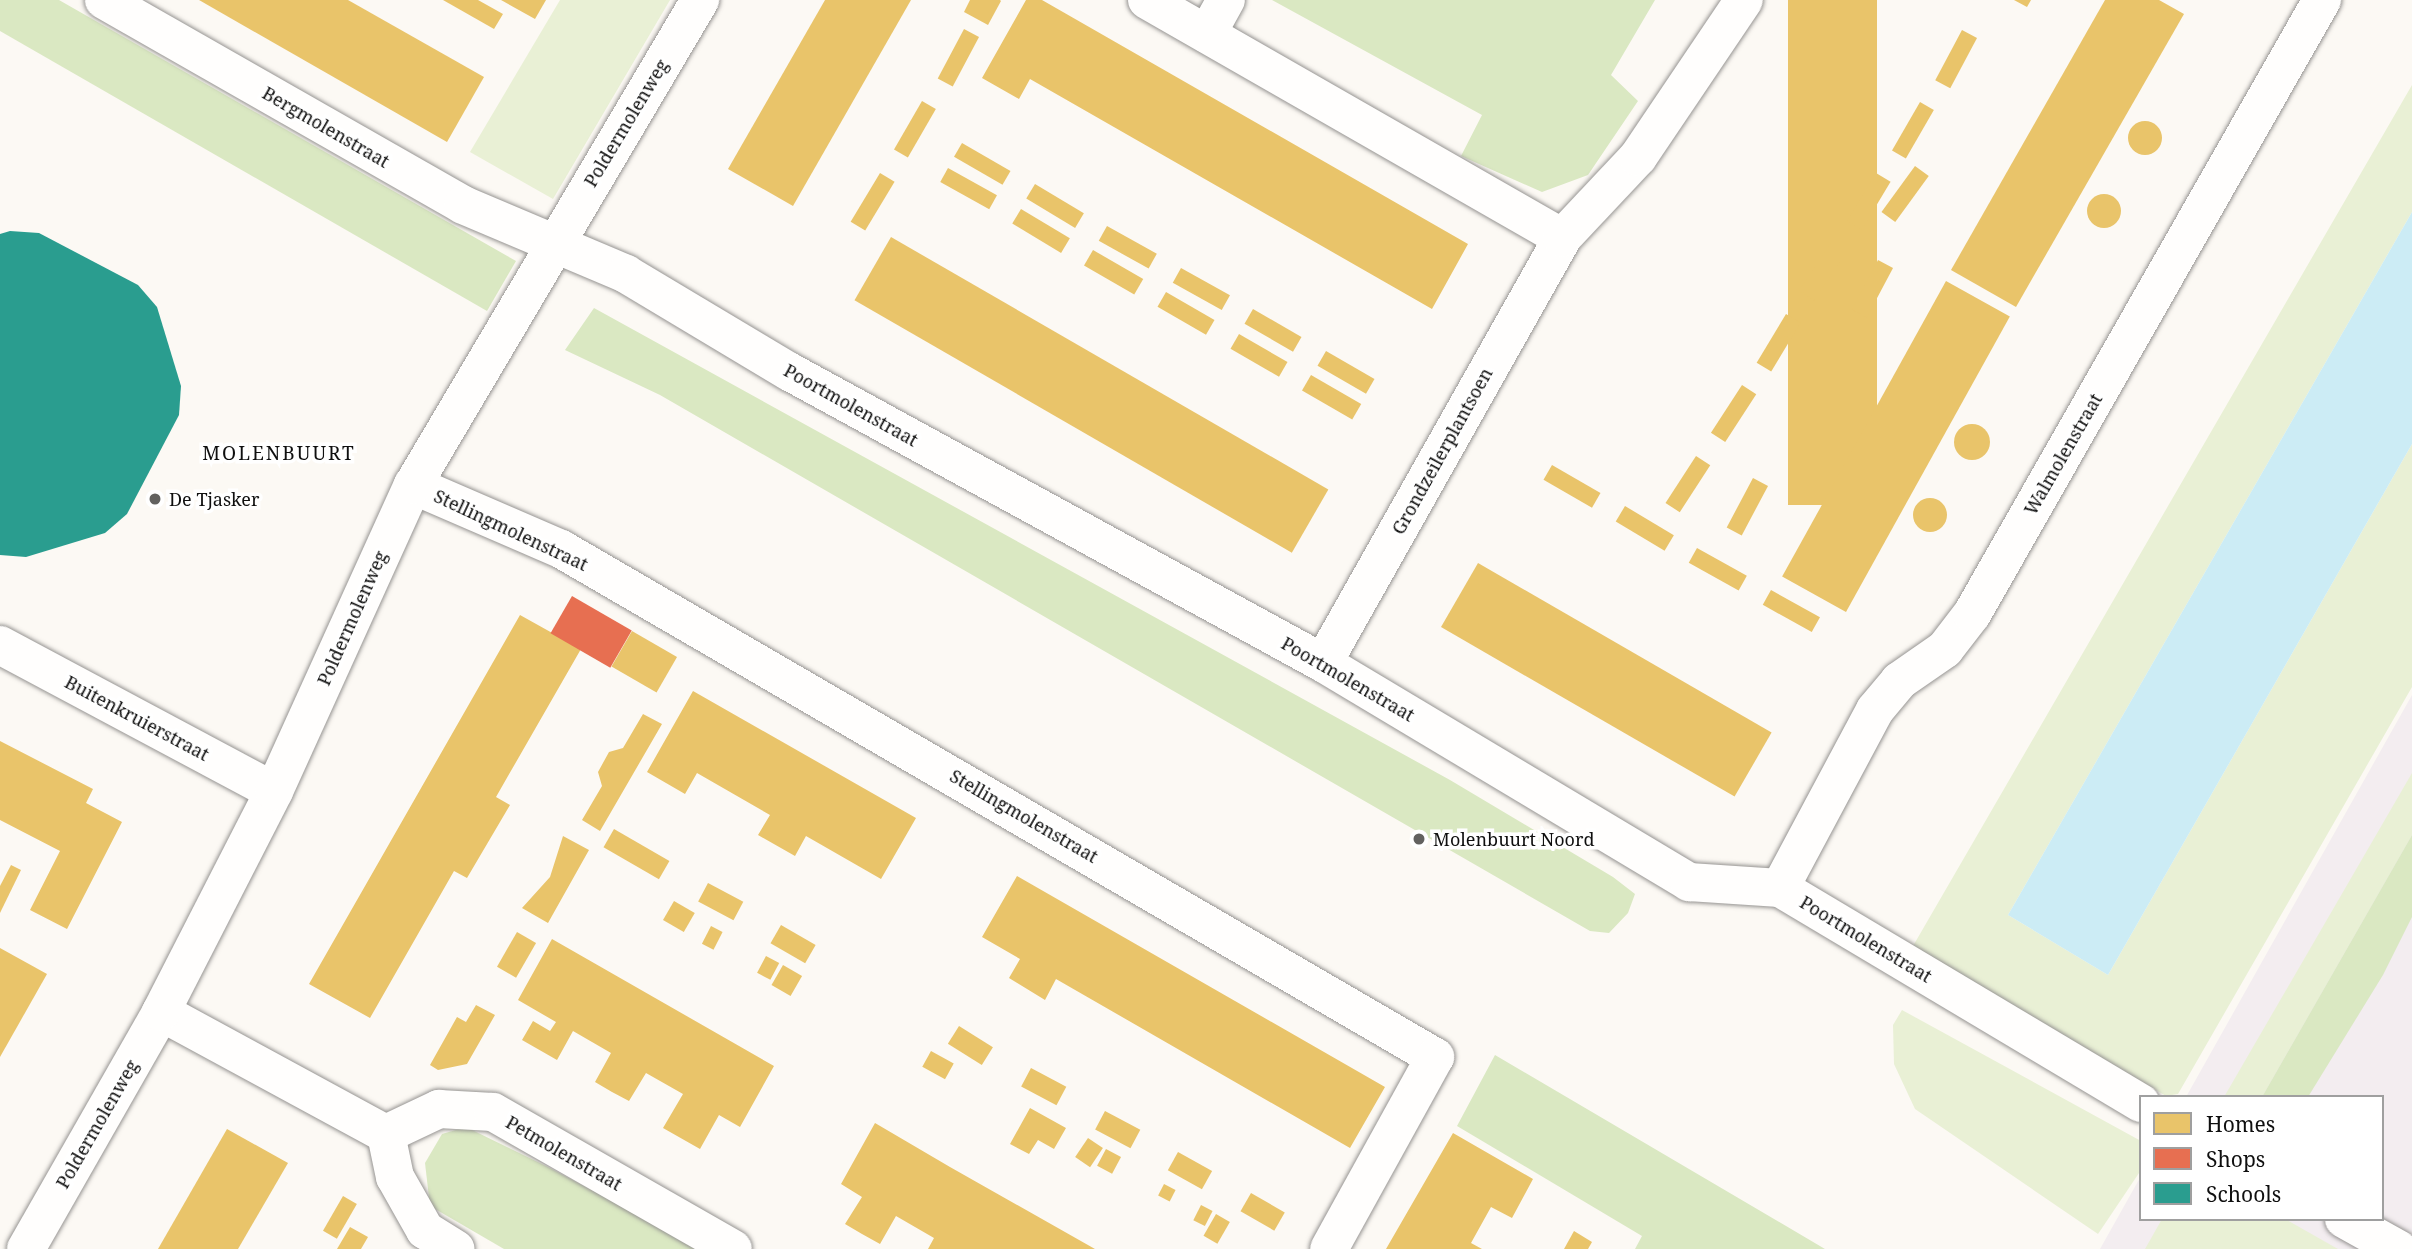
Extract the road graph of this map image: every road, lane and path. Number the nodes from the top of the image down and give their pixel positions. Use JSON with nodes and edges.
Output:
{"nodes":[{"id":1,"x":104,"y":0,"type":"edge"},
{"id":2,"x":700,"y":0,"type":"edge"},
{"id":3,"x":1147,"y":0,"type":"edge"},
{"id":4,"x":1226,"y":0,"type":"edge"},
{"id":5,"x":1744,"y":0,"type":"edge"},
{"id":6,"x":2322,"y":0,"type":"edge"},
{"id":7,"x":1207,"y":34,"type":"junction"},
{"id":8,"x":1562,"y":238,"type":"junction"},
{"id":9,"x":552,"y":243,"type":"junction"},
{"id":10,"x":413,"y":485,"type":"junction"},
{"id":11,"x":0,"y":645,"type":"edge"},
{"id":12,"x":1323,"y":663,"type":"junction"},
{"id":13,"x":274,"y":791,"type":"junction"},
{"id":14,"x":1780,"y":888,"type":"junction"},
{"id":15,"x":161,"y":1012,"type":"junction"},
{"id":16,"x":2139,"y":1101,"type":"edge"},
{"id":17,"x":386,"y":1133,"type":"junction"},
{"id":18,"x":2348,"y":1221,"type":"edge"},
{"id":19,"x":26,"y":1249,"type":"edge"},
{"id":20,"x":456,"y":1249,"type":"edge"},
{"id":21,"x":733,"y":1249,"type":"edge"},
{"id":22,"x":1329,"y":1249,"type":"edge"},
{"id":23,"x":2398,"y":1249,"type":"edge"}],
"edges":[{"from":1,"to":9,"type":"street","name":"Bergmolenstraat"},
{"from":2,"to":9,"type":"street","name":"Poldermolenweg"},
{"from":3,"to":7,"type":"street"},
{"from":4,"to":7,"type":"street"},
{"from":5,"to":8,"type":"street","name":"Grondzeilerplantsoen"},
{"from":6,"to":14,"type":"street","name":"Walmolenstraat"},
{"from":7,"to":8,"type":"street"},
{"from":8,"to":12,"type":"street","name":"Grondzeilerplantsoen"},
{"from":9,"to":10,"type":"street","name":"Poldermolenweg"},
{"from":9,"to":12,"type":"street","name":"Poortmolenstraat"},
{"from":10,"to":13,"type":"street","name":"Poldermolenweg"},
{"from":10,"to":22,"type":"street","name":"Stellingmolenstraat"},
{"from":11,"to":13,"type":"street","name":"Buitenkruierstraat"},
{"from":12,"to":14,"type":"street","name":"Poortmolenstraat"},
{"from":13,"to":15,"type":"street","name":"Poldermolenweg"},
{"from":14,"to":16,"type":"street","name":"Poortmolenstraat"},
{"from":15,"to":17,"type":"street"},
{"from":15,"to":19,"type":"street","name":"Poldermolenweg"},
{"from":17,"to":20,"type":"street"},
{"from":17,"to":21,"type":"street","name":"Petmolenstraat"},
{"from":18,"to":23,"type":"street"}]}
